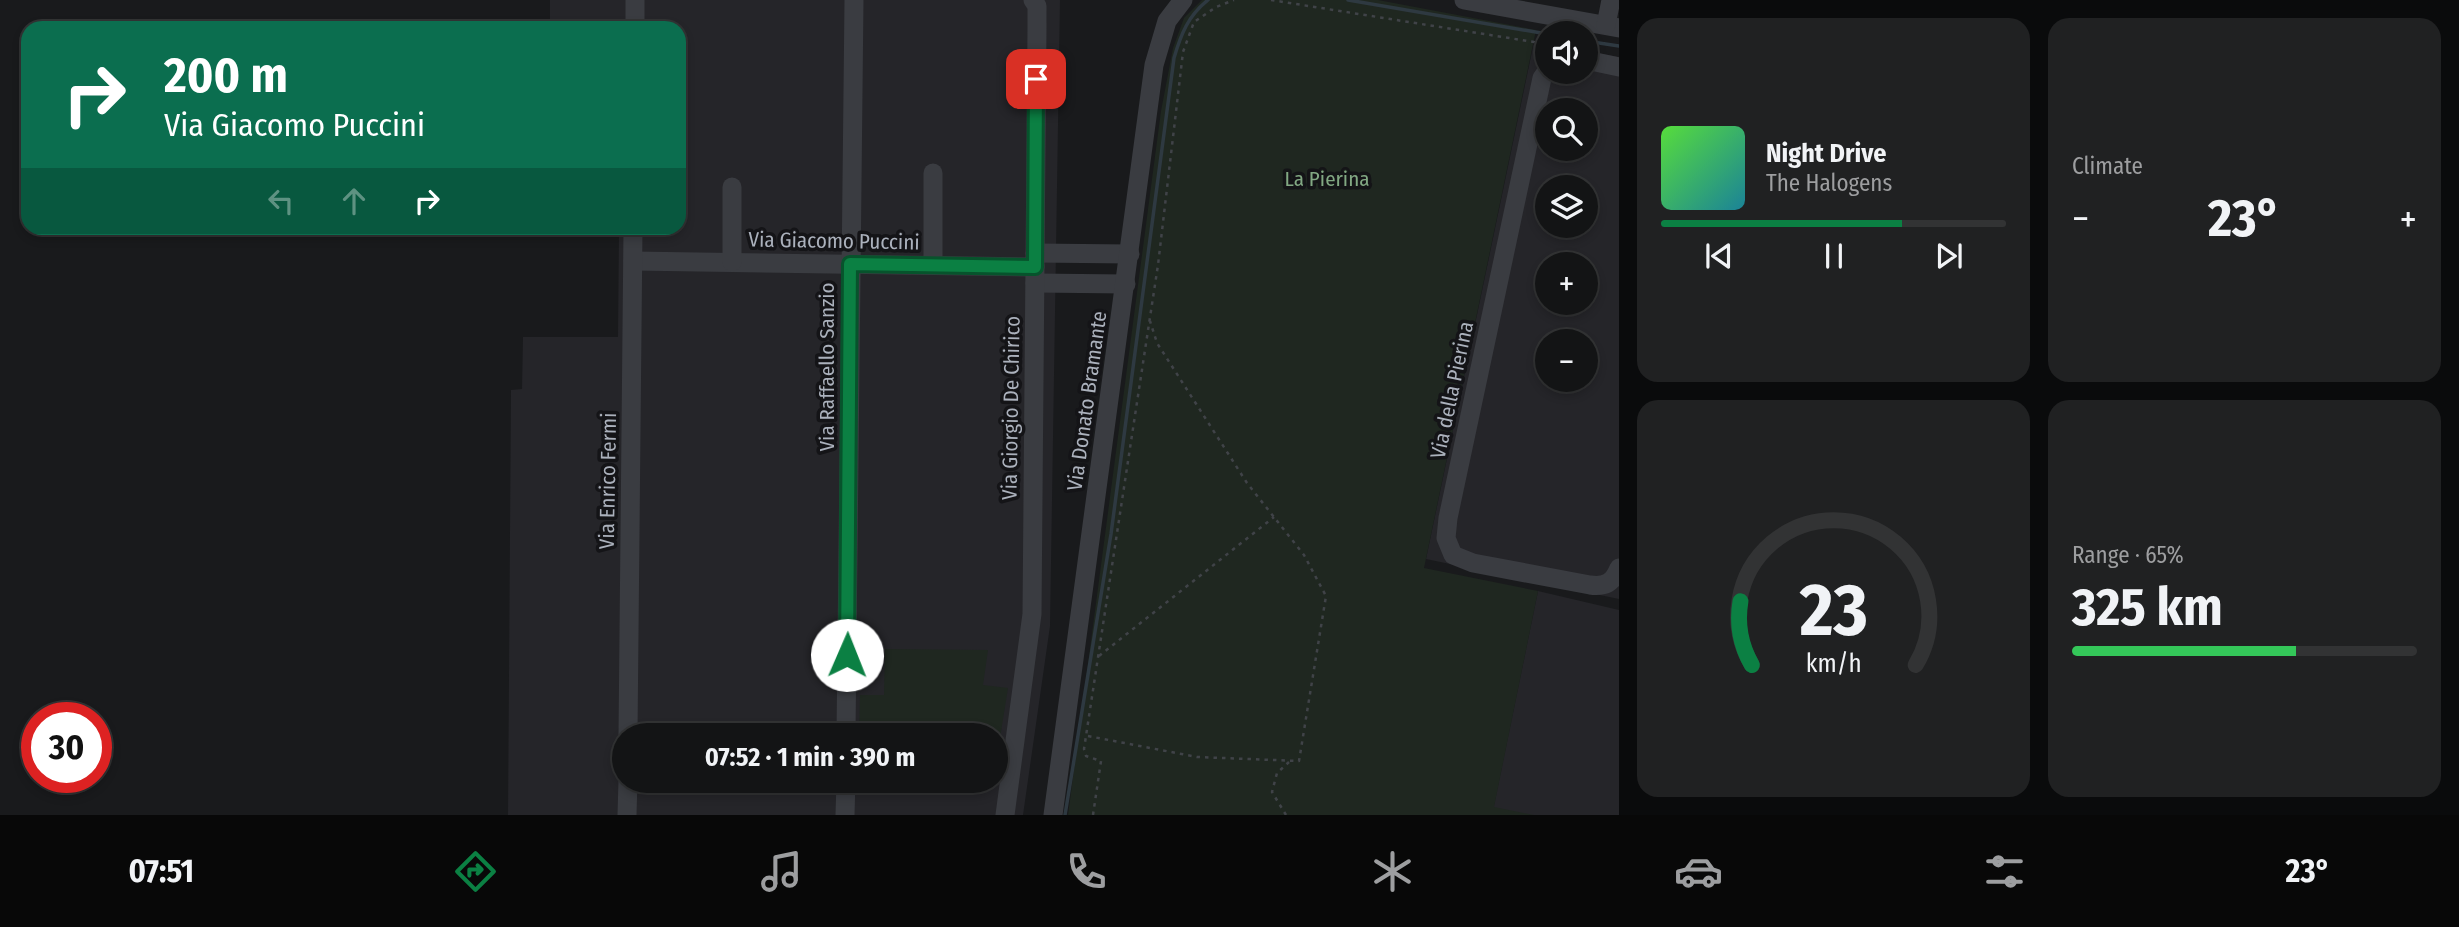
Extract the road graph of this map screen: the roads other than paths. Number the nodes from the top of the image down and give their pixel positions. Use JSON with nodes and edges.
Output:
{"nodes":[{"id":1,"x":635,"y":0,"type":"edge"},
{"id":2,"x":854,"y":0,"type":"edge"},
{"id":3,"x":1033,"y":0,"type":"edge"},
{"id":4,"x":1183,"y":0,"type":"edge"},
{"id":5,"x":1465,"y":0,"type":"edge"},
{"id":6,"x":1611,"y":0,"type":"edge"},
{"id":7,"x":635,"y":21,"type":"edge"},
{"id":8,"x":1613,"y":27,"type":"edge"},
{"id":9,"x":1598,"y":63,"type":"edge"},
{"id":10,"x":1619,"y":67,"type":"edge"},
{"id":11,"x":1542,"y":84,"type":"edge"},
{"id":12,"x":933,"y":173,"type":"dead end"},
{"id":13,"x":732,"y":187,"type":"dead end"},
{"id":14,"x":633,"y":235,"type":"edge"},
{"id":15,"x":1130,"y":254,"type":"junction"},
{"id":16,"x":633,"y":261,"type":"junction"},
{"id":17,"x":732,"y":262,"type":"junction"},
{"id":18,"x":850,"y":264,"type":"junction"},
{"id":19,"x":933,"y":265,"type":"junction"},
{"id":20,"x":1035,"y":267,"type":"junction"},
{"id":21,"x":1126,"y":284,"type":"junction"},
{"id":22,"x":1614,"y":576,"type":"edge"},
{"id":23,"x":628,"y":723,"type":"edge"},
{"id":24,"x":846,"y":723,"type":"edge"},
{"id":25,"x":628,"y":793,"type":"edge"},
{"id":26,"x":845,"y":793,"type":"edge"},
{"id":27,"x":627,"y":815,"type":"edge"},
{"id":28,"x":845,"y":815,"type":"edge"},
{"id":29,"x":1005,"y":815,"type":"edge"},
{"id":30,"x":1054,"y":815,"type":"edge"}],
"edges":[{"from":1,"to":7,"type":"street"},
{"from":2,"to":18,"type":"street","name":"Via Raffaello Sanzio"},
{"from":3,"to":20,"type":"street","name":"Via Giorgio De Chirico"},
{"from":4,"to":15,"type":"street","name":"Via Donato Bramante"},
{"from":5,"to":8,"type":"street"},
{"from":6,"to":8,"type":"street"},
{"from":9,"to":10,"type":"street"},
{"from":11,"to":22,"type":"street","name":"Via della Pierina"},
{"from":12,"to":19,"type":"street"},
{"from":13,"to":17,"type":"street"},
{"from":14,"to":16,"type":"street","name":"Via Enrico Fermi"},
{"from":15,"to":20,"type":"street","name":"Via Giacomo Puccini"},
{"from":15,"to":21,"type":"street","name":"Via Donato Bramante"},
{"from":16,"to":17,"type":"street","name":"Via Giacomo Puccini"},
{"from":16,"to":23,"type":"street","name":"Via Enrico Fermi"},
{"from":17,"to":18,"type":"street","name":"Via Giacomo Puccini"},
{"from":18,"to":19,"type":"street","name":"Via Giacomo Puccini"},
{"from":18,"to":24,"type":"street","name":"Via Raffaello Sanzio"},
{"from":19,"to":20,"type":"street","name":"Via Giacomo Puccini"},
{"from":20,"to":21,"type":"street","name":"Via Giacomo Puccini"},
{"from":20,"to":29,"type":"street","name":"Via Giorgio De Chirico"},
{"from":21,"to":30,"type":"street","name":"Via Donato Bramante"},
{"from":25,"to":27,"type":"street"},
{"from":26,"to":28,"type":"street"}]}
